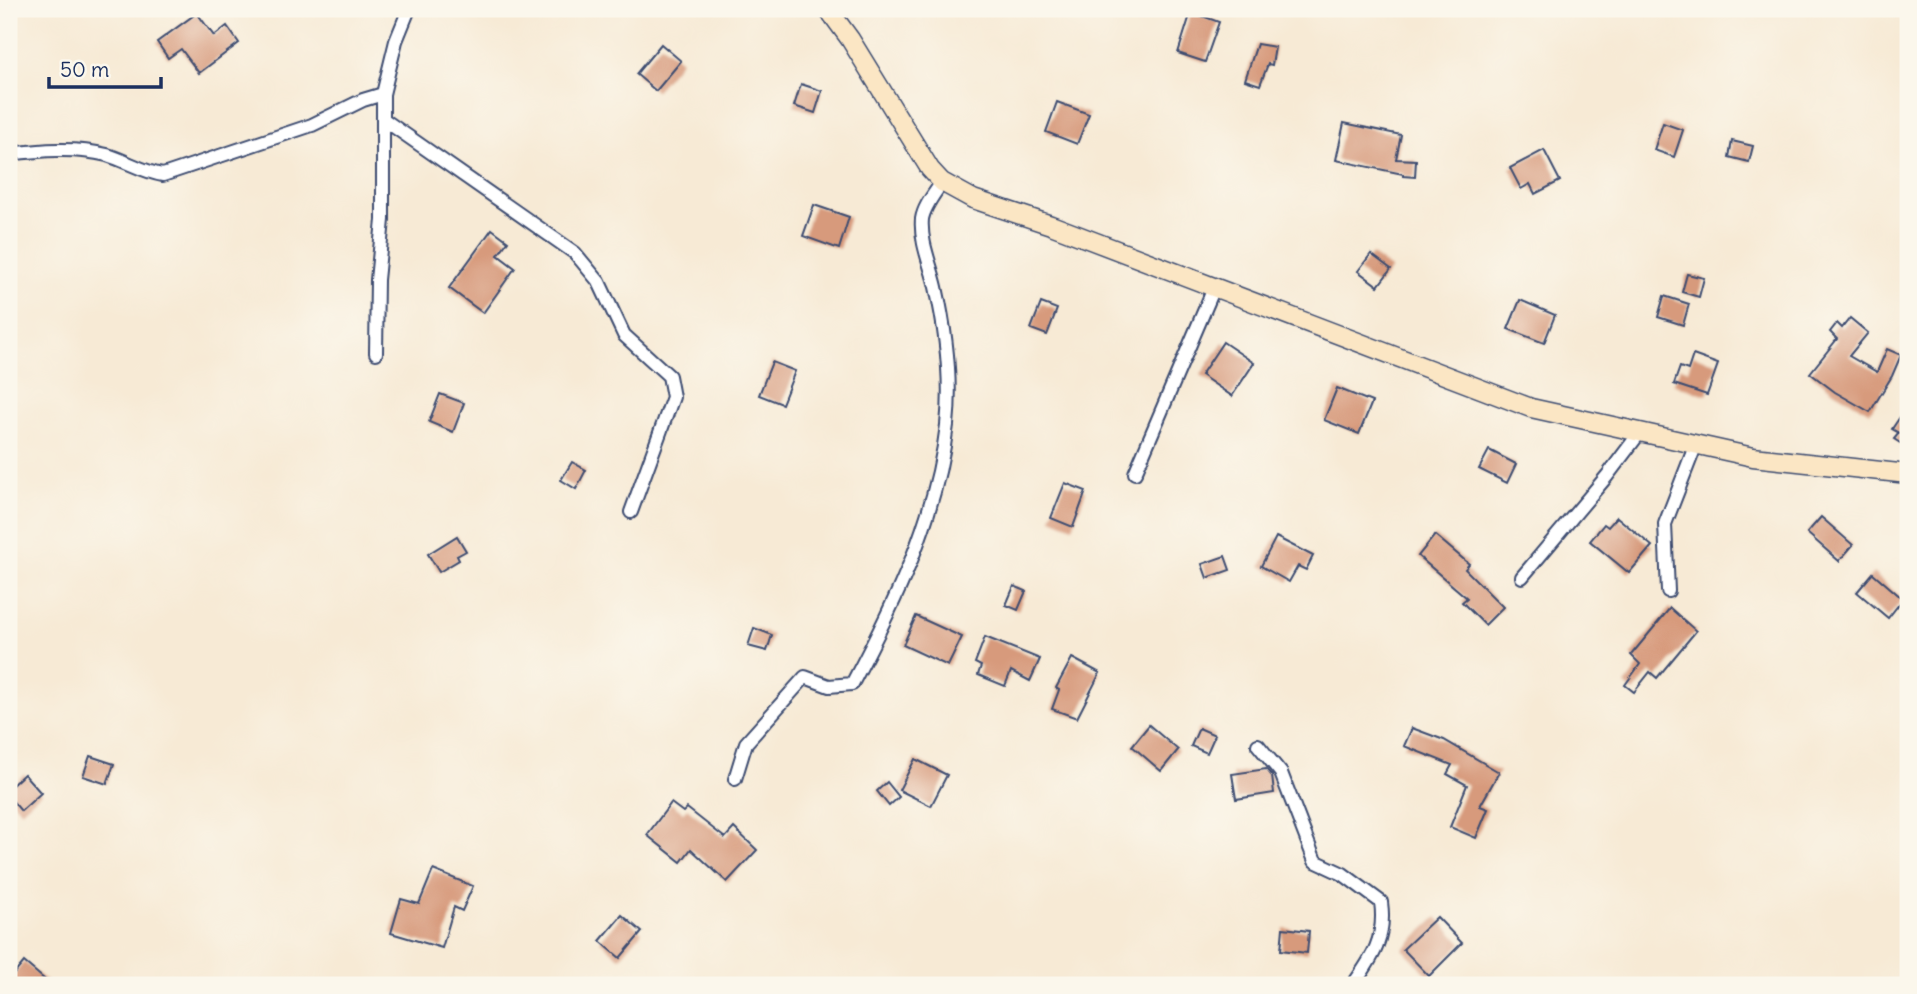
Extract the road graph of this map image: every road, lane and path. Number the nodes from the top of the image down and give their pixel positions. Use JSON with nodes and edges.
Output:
{"nodes":[{"id":1,"x":409,"y":9,"type":"edge"},
{"id":2,"x":828,"y":9,"type":"edge"},
{"id":3,"x":383,"y":94,"type":"junction"},
{"id":4,"x":383,"y":119,"type":"junction"},
{"id":5,"x":9,"y":154,"type":"edge"},
{"id":6,"x":942,"y":182,"type":"junction"},
{"id":7,"x":1214,"y":288,"type":"junction"},
{"id":8,"x":376,"y":353,"type":"dead end"},
{"id":9,"x":1641,"y":431,"type":"junction"},
{"id":10,"x":1696,"y":444,"type":"junction"},
{"id":11,"x":1135,"y":473,"type":"dead end"},
{"id":12,"x":1908,"y":474,"type":"edge"},
{"id":13,"x":631,"y":512,"type":"dead end"},
{"id":14,"x":1522,"y":577,"type":"dead end"},
{"id":15,"x":1668,"y":591,"type":"dead end"},
{"id":16,"x":1258,"y":745,"type":"dead end"},
{"id":17,"x":735,"y":779,"type":"dead end"},
{"id":18,"x":1353,"y":985,"type":"edge"}],
"edges":[{"from":1,"to":3,"type":"street"},
{"from":2,"to":6,"type":"street"},
{"from":3,"to":4,"type":"street"},
{"from":3,"to":5,"type":"street"},
{"from":4,"to":8,"type":"street"},
{"from":4,"to":13,"type":"street"},
{"from":6,"to":7,"type":"street"},
{"from":6,"to":17,"type":"street"},
{"from":7,"to":9,"type":"street"},
{"from":7,"to":11,"type":"street"},
{"from":9,"to":10,"type":"street"},
{"from":9,"to":14,"type":"street"},
{"from":10,"to":12,"type":"street"},
{"from":10,"to":15,"type":"street"},
{"from":16,"to":18,"type":"street"}]}
